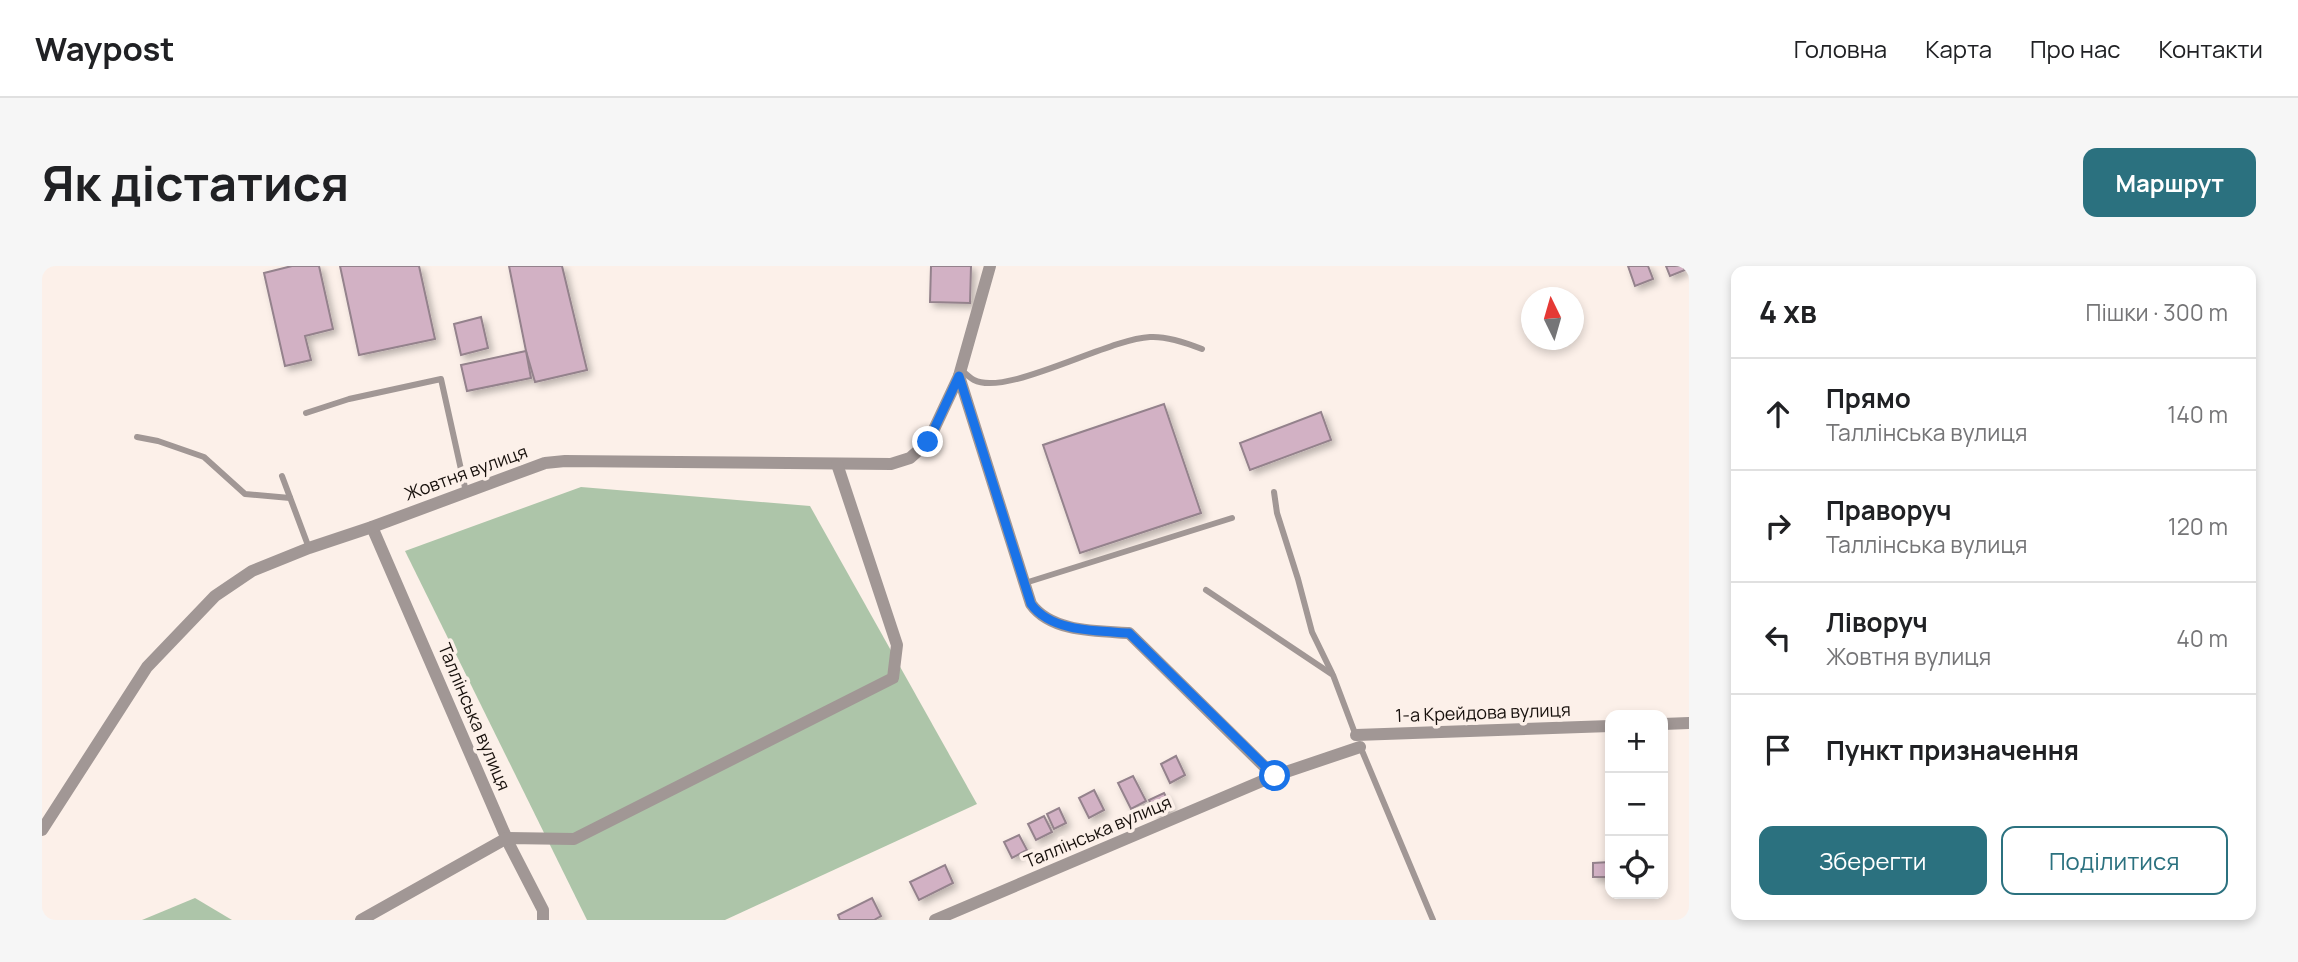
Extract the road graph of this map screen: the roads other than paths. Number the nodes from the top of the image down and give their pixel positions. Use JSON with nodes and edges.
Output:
{"nodes":[{"id":1,"x":990,"y":266,"type":"edge"},
{"id":2,"x":1202,"y":349,"type":"dead end"},
{"id":3,"x":960,"y":373,"type":"junction"},
{"id":4,"x":306,"y":413,"type":"dead end"},
{"id":5,"x":138,"y":437,"type":"dead end"},
{"id":6,"x":837,"y":464,"type":"junction"},
{"id":7,"x":282,"y":476,"type":"dead end"},
{"id":8,"x":466,"y":492,"type":"junction"},
{"id":9,"x":1273,"y":492,"type":"dead end"},
{"id":10,"x":290,"y":498,"type":"junction"},
{"id":11,"x":1232,"y":518,"type":"dead end"},
{"id":12,"x":372,"y":527,"type":"junction"},
{"id":13,"x":309,"y":548,"type":"junction"},
{"id":14,"x":1025,"y":583,"type":"junction"},
{"id":15,"x":1206,"y":590,"type":"dead end"},
{"id":16,"x":1333,"y":675,"type":"junction"},
{"id":17,"x":1689,"y":723,"type":"edge"},
{"id":18,"x":1668,"y":724,"type":"edge"},
{"id":19,"x":1605,"y":726,"type":"edge"},
{"id":20,"x":1358,"y":741,"type":"junction"},
{"id":21,"x":1275,"y":776,"type":"junction"},
{"id":22,"x":42,"y":830,"type":"edge"},
{"id":23,"x":507,"y":838,"type":"junction"},
{"id":24,"x":361,"y":920,"type":"edge"},
{"id":25,"x":543,"y":920,"type":"edge"},
{"id":26,"x":935,"y":920,"type":"edge"},
{"id":27,"x":1433,"y":920,"type":"edge"}],
"edges":[{"from":1,"to":3,"type":"street","name":"Жовтня вулиця"},
{"from":2,"to":3,"type":"lane"},
{"from":3,"to":6,"type":"street","name":"Жовтня вулиця"},
{"from":3,"to":14,"type":"street"},
{"from":4,"to":8,"type":"lane"},
{"from":5,"to":10,"type":"lane"},
{"from":6,"to":8,"type":"street","name":"Жовтня вулиця"},
{"from":6,"to":23,"type":"street"},
{"from":7,"to":10,"type":"lane"},
{"from":8,"to":12,"type":"street","name":"Жовтня вулиця"},
{"from":9,"to":16,"type":"lane"},
{"from":10,"to":13,"type":"lane"},
{"from":11,"to":14,"type":"lane"},
{"from":12,"to":13,"type":"street","name":"Жовтня вулиця"},
{"from":12,"to":23,"type":"street","name":"Таллінська вулиця"},
{"from":13,"to":22,"type":"street","name":"Жовтня вулиця"},
{"from":14,"to":21,"type":"street"},
{"from":15,"to":16,"type":"lane"},
{"from":16,"to":20,"type":"lane"},
{"from":17,"to":18,"type":"street"},
{"from":19,"to":20,"type":"street","name":"1-а Крейдова вулиця"},
{"from":20,"to":21,"type":"street","name":"Таллінська вулиця"},
{"from":20,"to":27,"type":"lane"},
{"from":21,"to":26,"type":"street","name":"Таллінська вулиця"},
{"from":23,"to":24,"type":"street"},
{"from":23,"to":25,"type":"street","name":"Таллінська вулиця"}]}
